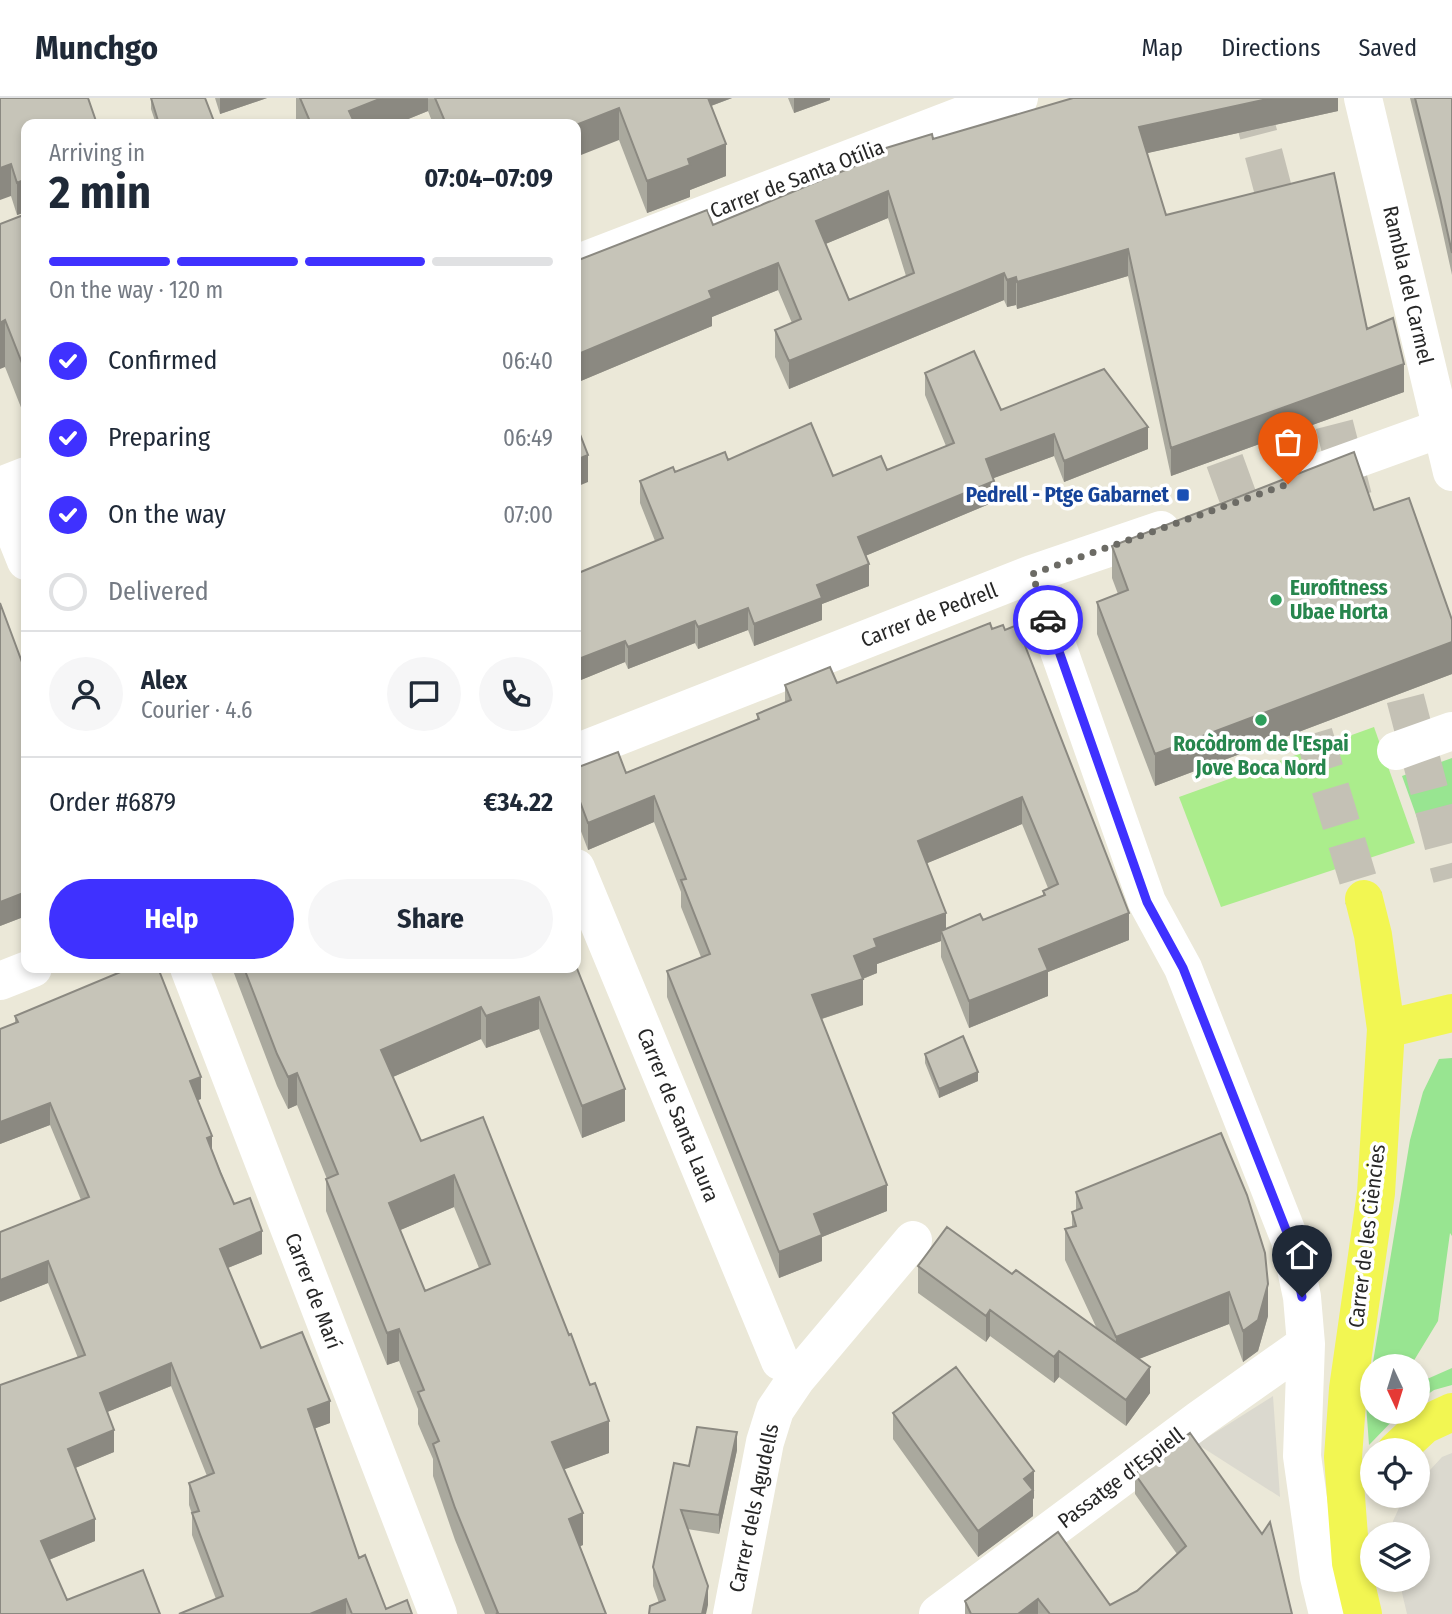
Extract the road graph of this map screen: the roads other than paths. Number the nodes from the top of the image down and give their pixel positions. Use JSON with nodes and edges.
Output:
{"nodes":[{"id":1,"x":1019,"y":98,"type":"edge"},
{"id":2,"x":1363,"y":98,"type":"edge"},
{"id":3,"x":581,"y":262,"type":"edge"},
{"id":4,"x":1442,"y":428,"type":"junction"},
{"id":5,"x":1452,"y":472,"type":"edge"},
{"id":6,"x":21,"y":478,"type":"edge"},
{"id":7,"x":0,"y":486,"type":"edge"},
{"id":8,"x":1279,"y":487,"type":"edge"},
{"id":9,"x":0,"y":496,"type":"edge"},
{"id":10,"x":1196,"y":517,"type":"edge"},
{"id":11,"x":21,"y":548,"type":"edge"},
{"id":12,"x":1032,"y":574,"type":"junction"},
{"id":13,"x":1452,"y":732,"type":"edge"},
{"id":14,"x":581,"y":751,"type":"edge"},
{"id":15,"x":1396,"y":751,"type":"dead end"},
{"id":16,"x":581,"y":880,"type":"edge"},
{"id":17,"x":1364,"y":899,"type":"tunnel mouth"},
{"id":18,"x":21,"y":973,"type":"edge"},
{"id":19,"x":191,"y":973,"type":"edge"},
{"id":20,"x":0,"y":981,"type":"edge"},
{"id":21,"x":1452,"y":1013,"type":"edge"},
{"id":22,"x":1386,"y":1029,"type":"junction"},
{"id":23,"x":913,"y":1240,"type":"dead end"},
{"id":24,"x":1306,"y":1344,"type":"junction"},
{"id":25,"x":780,"y":1361,"type":"dead end"},
{"id":26,"x":1452,"y":1412,"type":"edge"},
{"id":27,"x":1410,"y":1438,"type":"edge"},
{"id":28,"x":1360,"y":1500,"type":"edge"},
{"id":29,"x":1346,"y":1523,"type":"junction"},
{"id":30,"x":438,"y":1614,"type":"edge"},
{"id":31,"x":732,"y":1614,"type":"edge"},
{"id":32,"x":938,"y":1614,"type":"edge"},
{"id":33,"x":1328,"y":1614,"type":"edge"},
{"id":34,"x":1363,"y":1614,"type":"edge"}],
"edges":[{"from":1,"to":3,"type":"street","name":"Carrer de Santa Otília"},
{"from":2,"to":4,"type":"street","name":"Rambla del Carmel"},
{"from":4,"to":5,"type":"street","name":"Rambla del Carmel"},
{"from":4,"to":8,"type":"street"},
{"from":6,"to":7,"type":"street"},
{"from":9,"to":11,"type":"street"},
{"from":10,"to":12,"type":"street","name":"Carrer de Pedrell"},
{"from":12,"to":14,"type":"street","name":"Carrer de Pedrell"},
{"from":12,"to":24,"type":"street"},
{"from":13,"to":15,"type":"street"},
{"from":16,"to":25,"type":"street","name":"Carrer de Santa Laura"},
{"from":17,"to":22,"type":"main road","name":"Carrer de les Ciències"},
{"from":18,"to":20,"type":"street"},
{"from":19,"to":30,"type":"street","name":"Carrer de Marí"},
{"from":21,"to":22,"type":"main road"},
{"from":22,"to":29,"type":"main road","name":"Carrer de les Ciències"},
{"from":23,"to":31,"type":"street","name":"Carrer dels Agudells"},
{"from":24,"to":32,"type":"street","name":"Passatge d'Espiell"},
{"from":24,"to":33,"type":"street"},
{"from":26,"to":27,"type":"main road"},
{"from":28,"to":29,"type":"main road"},
{"from":29,"to":34,"type":"main road","name":"Carrer de les Ciències"}]}
